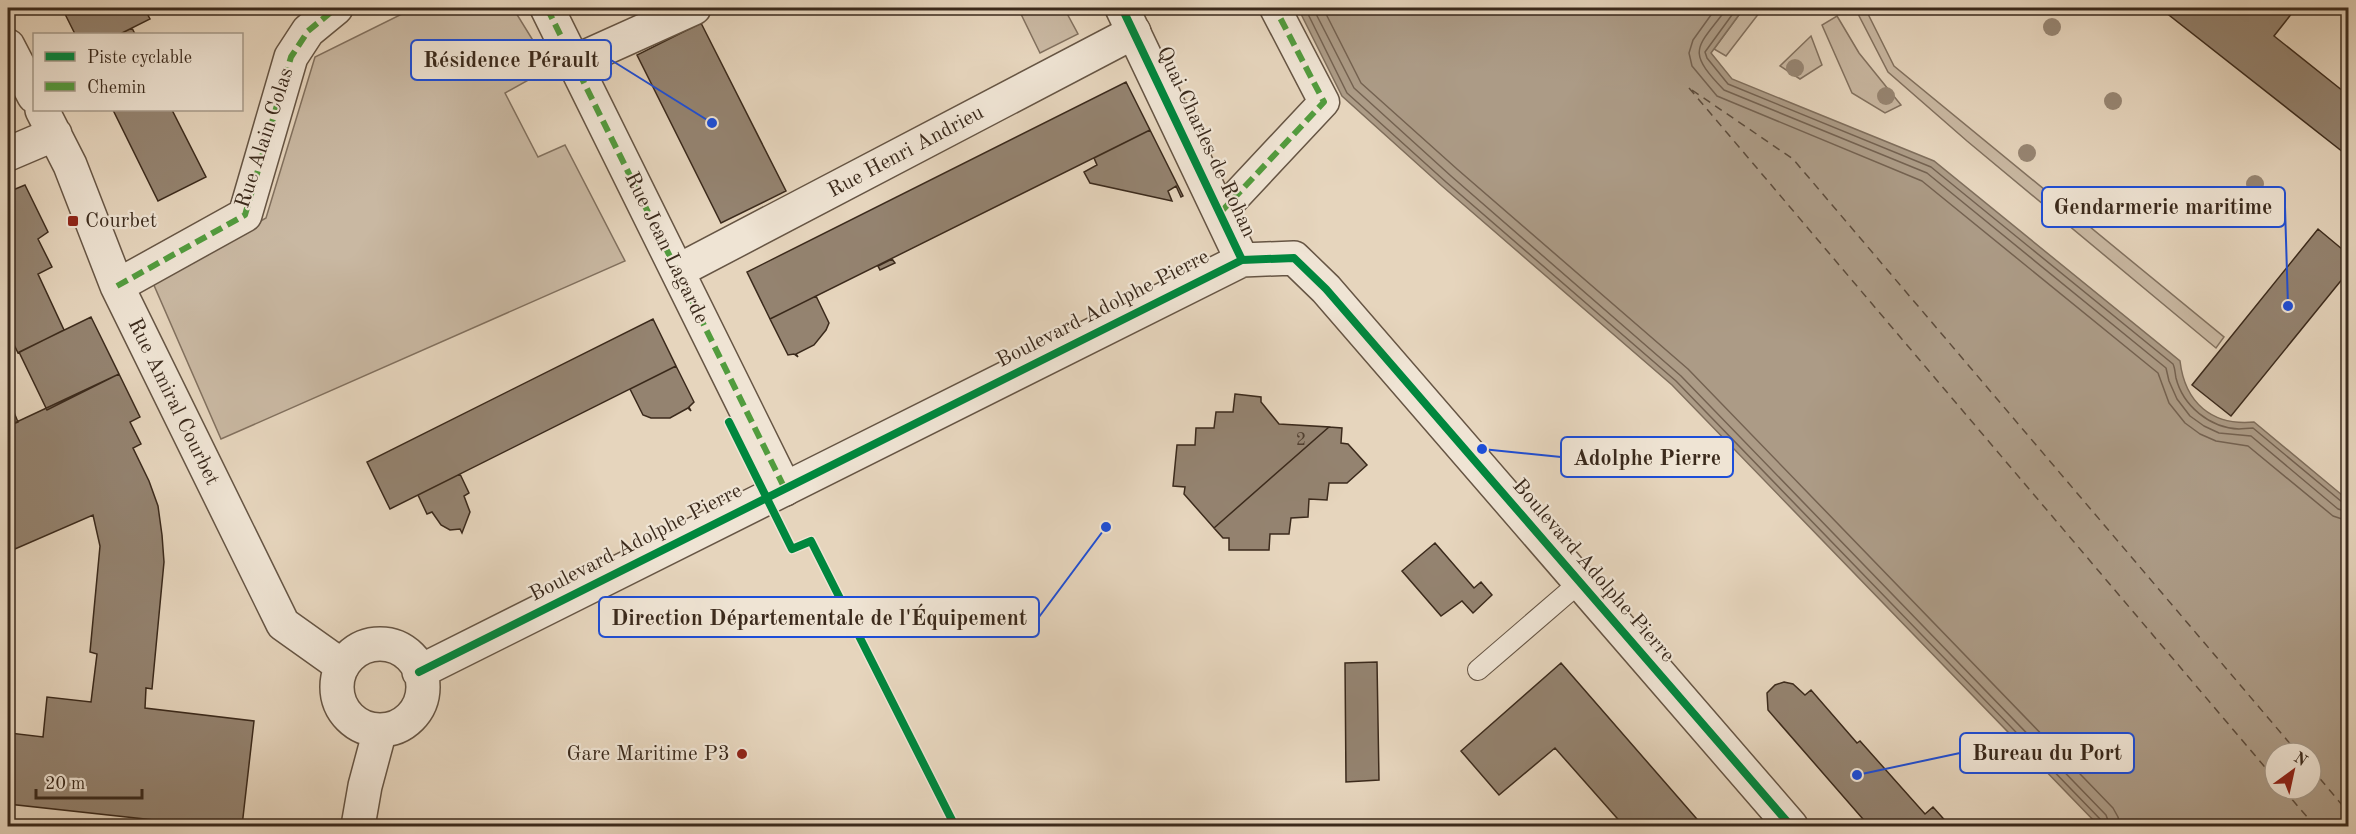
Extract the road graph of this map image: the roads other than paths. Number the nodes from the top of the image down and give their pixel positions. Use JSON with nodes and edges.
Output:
{"nodes":[{"id":1,"x":336,"y":8,"type":"edge"},
{"id":2,"x":548,"y":8,"type":"edge"},
{"id":3,"x":694,"y":8,"type":"edge"},
{"id":4,"x":1275,"y":8,"type":"edge"},
{"id":5,"x":1128,"y":20,"type":"edge"},
{"id":6,"x":8,"y":46,"type":"edge"},
{"id":7,"x":574,"y":62,"type":"junction"},
{"id":8,"x":33,"y":94,"type":"edge"},
{"id":9,"x":48,"y":122,"type":"edge"},
{"id":10,"x":8,"y":154,"type":"edge"},
{"id":11,"x":1220,"y":213,"type":"junction"},
{"id":12,"x":1242,"y":260,"type":"junction"},
{"id":13,"x":678,"y":271,"type":"junction"},
{"id":14,"x":117,"y":286,"type":"junction"},
{"id":15,"x":785,"y":489,"type":"junction"},
{"id":16,"x":1579,"y":583,"type":"junction"},
{"id":17,"x":342,"y":666,"type":"junction"},
{"id":18,"x":1478,"y":670,"type":"dead end"},
{"id":19,"x":419,"y":672,"type":"junction"},
{"id":20,"x":380,"y":730,"type":"junction"},
{"id":21,"x":358,"y":826,"type":"edge"},
{"id":22,"x":1791,"y":826,"type":"edge"}],
"edges":[{"from":1,"to":14,"type":"street","name":"Rue Alain Colas"},
{"from":2,"to":7,"type":"street","name":"Rue Jean Lagarde"},
{"from":3,"to":7,"type":"street"},
{"from":4,"to":11,"type":"street","name":"Quai Charles de Rohan"},
{"from":5,"to":11,"type":"street","name":"Quai Charles de Rohan"},
{"from":5,"to":13,"type":"street","name":"Rue Henri Andrieu"},
{"from":6,"to":8,"type":"street"},
{"from":7,"to":13,"type":"street","name":"Rue Jean Lagarde"},
{"from":9,"to":10,"type":"street"},
{"from":9,"to":14,"type":"street","name":"Rue Amiral Courbet"},
{"from":11,"to":12,"type":"street","name":"Quai Charles de Rohan"},
{"from":12,"to":15,"type":"street","name":"Boulevard Adolphe Pierre"},
{"from":12,"to":16,"type":"street","name":"Boulevard Adolphe Pierre"},
{"from":13,"to":15,"type":"street","name":"Rue Jean Lagarde"},
{"from":14,"to":17,"type":"street","name":"Rue Amiral Courbet"},
{"from":15,"to":19,"type":"street","name":"Boulevard Adolphe Pierre"},
{"from":16,"to":18,"type":"lane"},
{"from":16,"to":22,"type":"street","name":"Boulevard Adolphe Pierre"},
{"from":17,"to":19,"type":"street"},
{"from":17,"to":20,"type":"street"},
{"from":19,"to":20,"type":"street"},
{"from":20,"to":21,"type":"street"}]}
